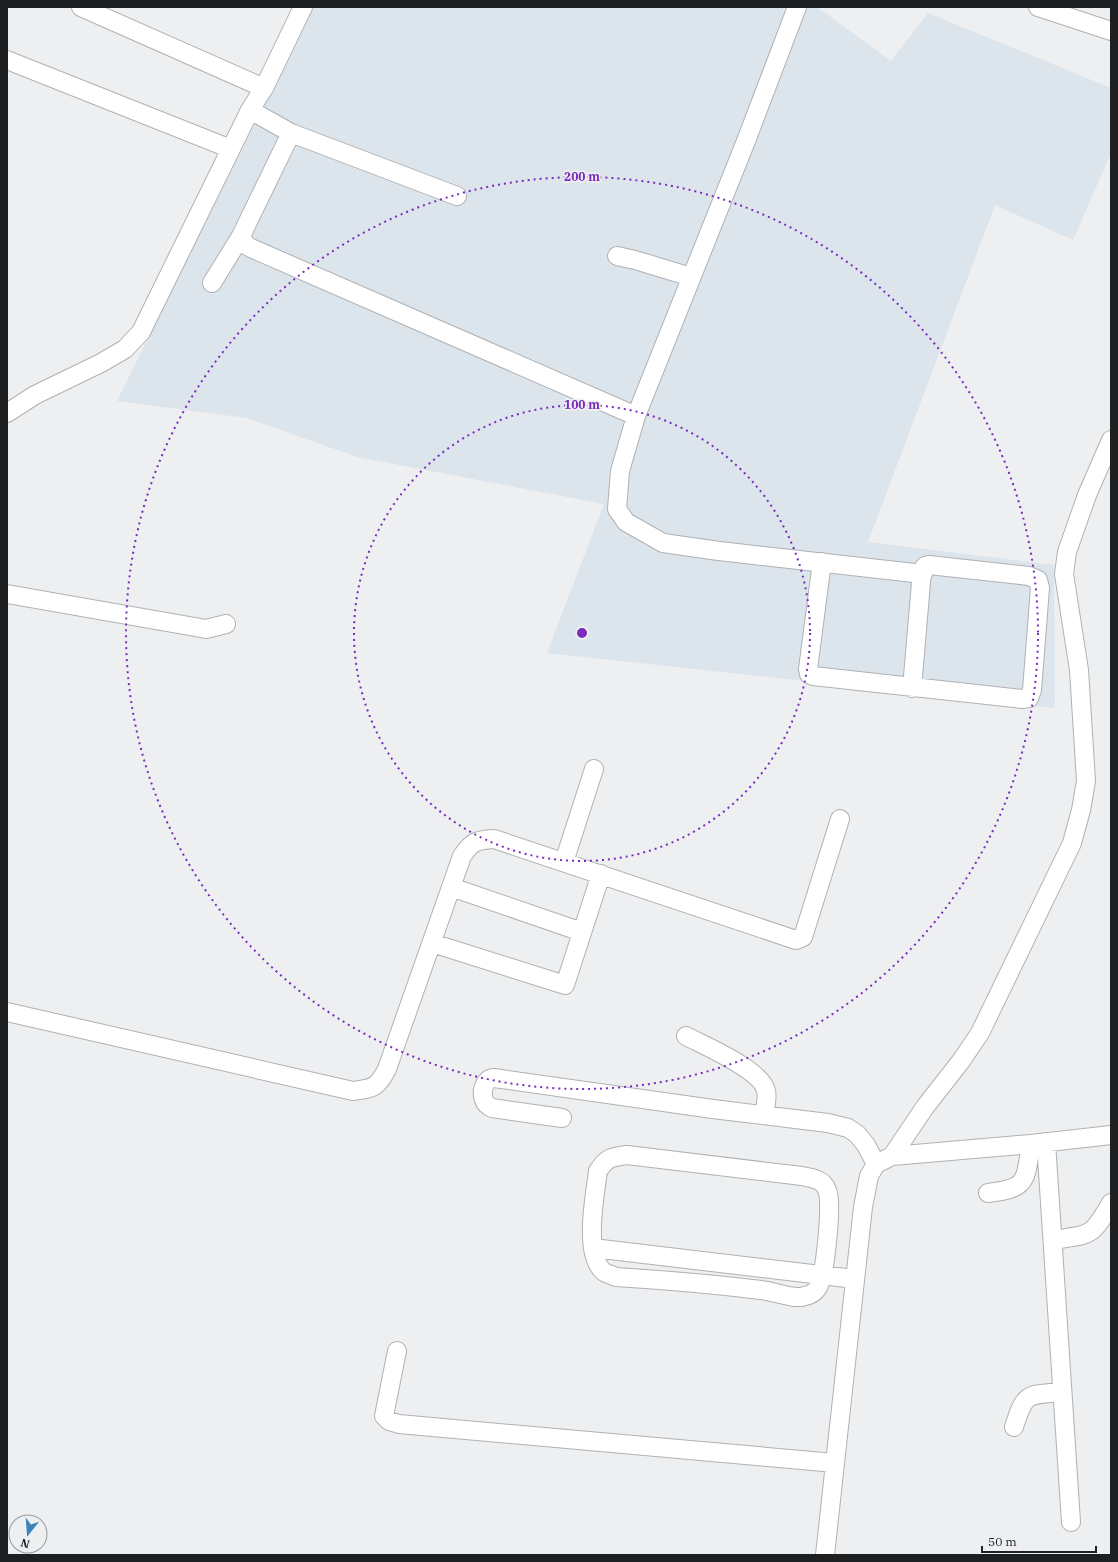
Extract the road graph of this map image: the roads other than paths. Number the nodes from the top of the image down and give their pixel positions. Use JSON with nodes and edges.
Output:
{"nodes":[{"id":1,"x":83,"y":7,"type":"edge"},
{"id":2,"x":303,"y":7,"type":"edge"},
{"id":3,"x":797,"y":7,"type":"edge"},
{"id":4,"x":1038,"y":7,"type":"edge"},
{"id":5,"x":1111,"y":31,"type":"edge"},
{"id":6,"x":7,"y":60,"type":"edge"},
{"id":7,"x":264,"y":88,"type":"junction"},
{"id":8,"x":250,"y":110,"type":"junction"},
{"id":9,"x":291,"y":133,"type":"junction"},
{"id":10,"x":231,"y":149,"type":"junction"},
{"id":11,"x":457,"y":196,"type":"dead end"},
{"id":12,"x":241,"y":236,"type":"junction"},
{"id":13,"x":617,"y":256,"type":"dead end"},
{"id":14,"x":691,"y":277,"type":"junction"},
{"id":15,"x":212,"y":283,"type":"dead end"},
{"id":16,"x":9,"y":409,"type":"edge"},
{"id":17,"x":636,"y":416,"type":"junction"},
{"id":18,"x":1111,"y":440,"type":"edge"},
{"id":19,"x":822,"y":562,"type":"junction"},
{"id":20,"x":922,"y":574,"type":"junction"},
{"id":21,"x":7,"y":594,"type":"edge"},
{"id":22,"x":226,"y":624,"type":"dead end"},
{"id":23,"x":912,"y":688,"type":"junction"},
{"id":24,"x":594,"y":769,"type":"dead end"},
{"id":25,"x":840,"y":819,"type":"dead end"},
{"id":26,"x":564,"y":862,"type":"junction"},
{"id":27,"x":601,"y":874,"type":"junction"},
{"id":28,"x":451,"y":887,"type":"junction"},
{"id":29,"x":582,"y":932,"type":"junction"},
{"id":30,"x":432,"y":943,"type":"junction"},
{"id":31,"x":7,"y":1012,"type":"edge"},
{"id":32,"x":686,"y":1036,"type":"dead end"},
{"id":33,"x":764,"y":1115,"type":"junction"},
{"id":34,"x":562,"y":1118,"type":"dead end"},
{"id":35,"x":1111,"y":1135,"type":"edge"},
{"id":36,"x":1039,"y":1143,"type":"junction"},
{"id":37,"x":884,"y":1160,"type":"junction"},
{"id":38,"x":988,"y":1193,"type":"dead end"},
{"id":39,"x":1111,"y":1203,"type":"edge"},
{"id":40,"x":1053,"y":1240,"type":"junction"},
{"id":41,"x":592,"y":1248,"type":"junction"},
{"id":42,"x":823,"y":1274,"type":"junction"},
{"id":43,"x":855,"y":1279,"type":"junction"},
{"id":44,"x":397,"y":1351,"type":"dead end"},
{"id":45,"x":1062,"y":1392,"type":"junction"},
{"id":46,"x":1014,"y":1427,"type":"dead end"},
{"id":47,"x":835,"y":1463,"type":"junction"},
{"id":48,"x":1071,"y":1522,"type":"dead end"},
{"id":49,"x":825,"y":1555,"type":"edge"}],
"edges":[{"from":1,"to":7,"type":"street"},
{"from":2,"to":7,"type":"street"},
{"from":3,"to":14,"type":"street"},
{"from":4,"to":5,"type":"street"},
{"from":6,"to":10,"type":"street"},
{"from":7,"to":8,"type":"street"},
{"from":8,"to":9,"type":"street"},
{"from":8,"to":10,"type":"street"},
{"from":9,"to":11,"type":"street"},
{"from":9,"to":12,"type":"street"},
{"from":10,"to":16,"type":"street"},
{"from":12,"to":15,"type":"street"},
{"from":12,"to":17,"type":"street"},
{"from":13,"to":14,"type":"street"},
{"from":14,"to":17,"type":"street"},
{"from":17,"to":19,"type":"street"},
{"from":18,"to":37,"type":"street"},
{"from":19,"to":20,"type":"street"},
{"from":19,"to":23,"type":"street"},
{"from":20,"to":23,"type":"street"},
{"from":20,"to":23,"type":"street"},
{"from":21,"to":22,"type":"street"},
{"from":24,"to":26,"type":"street"},
{"from":25,"to":27,"type":"street"},
{"from":26,"to":27,"type":"street"},
{"from":26,"to":28,"type":"street"},
{"from":27,"to":29,"type":"street"},
{"from":28,"to":29,"type":"street"},
{"from":28,"to":30,"type":"street"},
{"from":29,"to":30,"type":"street"},
{"from":30,"to":31,"type":"street"},
{"from":32,"to":33,"type":"street"},
{"from":33,"to":34,"type":"street"},
{"from":33,"to":37,"type":"street"},
{"from":35,"to":36,"type":"street"},
{"from":36,"to":37,"type":"street"},
{"from":36,"to":38,"type":"street"},
{"from":36,"to":40,"type":"street"},
{"from":37,"to":43,"type":"street"},
{"from":39,"to":40,"type":"street"},
{"from":40,"to":45,"type":"street"},
{"from":41,"to":42,"type":"street"},
{"from":41,"to":42,"type":"street"},
{"from":41,"to":42,"type":"street"},
{"from":42,"to":43,"type":"street"},
{"from":43,"to":47,"type":"street"},
{"from":44,"to":47,"type":"street"},
{"from":45,"to":46,"type":"street"},
{"from":45,"to":48,"type":"street"},
{"from":47,"to":49,"type":"street"}]}
